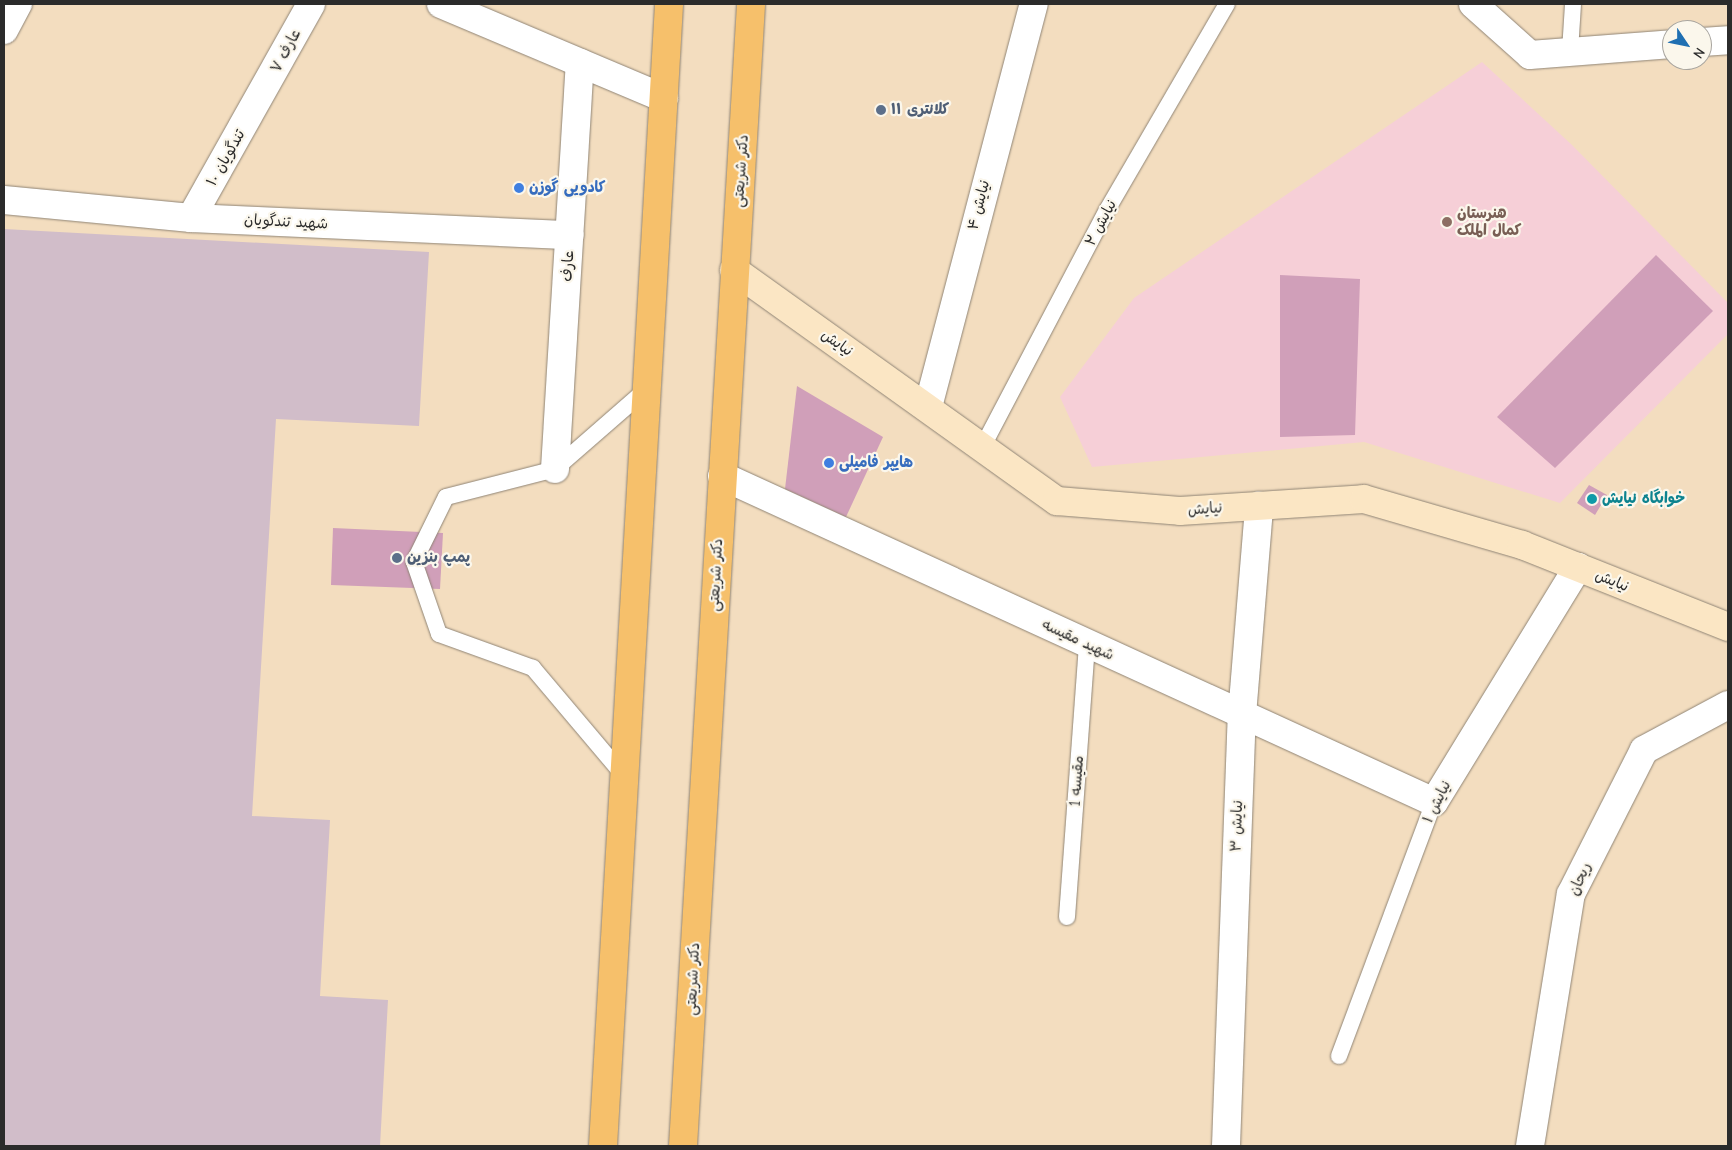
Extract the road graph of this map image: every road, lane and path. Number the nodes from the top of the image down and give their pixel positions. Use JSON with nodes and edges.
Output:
{"nodes":[{"id":1,"x":311,"y":4,"type":"edge"},
{"id":2,"x":441,"y":4,"type":"edge"},
{"id":3,"x":669,"y":4,"type":"edge"},
{"id":4,"x":751,"y":4,"type":"edge"},
{"id":5,"x":1034,"y":4,"type":"edge"},
{"id":6,"x":1227,"y":4,"type":"edge"},
{"id":7,"x":1473,"y":4,"type":"edge"},
{"id":8,"x":1573,"y":4,"type":"edge"},
{"id":9,"x":1728,"y":40,"type":"edge"},
{"id":10,"x":1712,"y":41,"type":"edge"},
{"id":11,"x":1662,"y":45,"type":"edge"},
{"id":12,"x":1570,"y":52,"type":"junction"},
{"id":13,"x":580,"y":63,"type":"junction"},
{"id":14,"x":664,"y":98,"type":"junction"},
{"id":15,"x":260,"y":99,"type":"joint"},
{"id":16,"x":4,"y":200,"type":"edge"},
{"id":17,"x":191,"y":218,"type":"junction"},
{"id":18,"x":570,"y":235,"type":"junction"},
{"id":19,"x":734,"y":270,"type":"junction"},
{"id":20,"x":648,"y":388,"type":"junction"},
{"id":21,"x":928,"y":407,"type":"junction"},
{"id":22,"x":983,"y":446,"type":"junction"},
{"id":23,"x":555,"y":469,"type":"junction"},
{"id":24,"x":722,"y":476,"type":"junction"},
{"id":25,"x":1259,"y":506,"type":"junction"},
{"id":26,"x":1578,"y":567,"type":"junction"},
{"id":27,"x":1728,"y":627,"type":"edge"},
{"id":28,"x":1088,"y":645,"type":"junction"},
{"id":29,"x":1728,"y":705,"type":"edge"},
{"id":30,"x":1242,"y":715,"type":"junction"},
{"id":31,"x":626,"y":778,"type":"junction"},
{"id":32,"x":1434,"y":802,"type":"junction"},
{"id":33,"x":1067,"y":917,"type":"dead end"},
{"id":34,"x":1339,"y":1056,"type":"dead end"},
{"id":35,"x":1534,"y":1145,"type":"edge"},
{"id":36,"x":603,"y":1146,"type":"edge"},
{"id":37,"x":683,"y":1146,"type":"edge"},
{"id":38,"x":1226,"y":1146,"type":"edge"}],
"edges":[{"from":1,"to":15,"type":"street","name":"عارف ۷"},
{"from":2,"to":13,"type":"street"},
{"from":3,"to":14,"type":"main road"},
{"from":4,"to":19,"type":"main road","name":"دکتر شریعتی"},
{"from":5,"to":21,"type":"street","name":"نیایش ۴"},
{"from":6,"to":22,"type":"lane","name":"نیایش ۲"},
{"from":7,"to":12,"type":"street"},
{"from":8,"to":12,"type":"lane"},
{"from":9,"to":10,"type":"street"},
{"from":11,"to":12,"type":"street"},
{"from":13,"to":14,"type":"street"},
{"from":13,"to":18,"type":"street","name":"عارف"},
{"from":14,"to":20,"type":"main road"},
{"from":15,"to":17,"type":"street","name":"تندگویان ۱۰"},
{"from":16,"to":17,"type":"street","name":"شهید تندگویان"},
{"from":17,"to":18,"type":"street","name":"شهید تندگویان"},
{"from":18,"to":23,"type":"street","name":"عارف"},
{"from":19,"to":21,"type":"main road","name":"نیایش"},
{"from":19,"to":24,"type":"main road","name":"دکتر شریعتی"},
{"from":20,"to":23,"type":"lane"},
{"from":20,"to":31,"type":"main road"},
{"from":21,"to":22,"type":"main road","name":"نیایش"},
{"from":22,"to":25,"type":"main road","name":"نیایش"},
{"from":23,"to":31,"type":"lane"},
{"from":24,"to":28,"type":"street","name":"شهید مقیسه"},
{"from":24,"to":37,"type":"main road","name":"دکتر شریعتی"},
{"from":25,"to":26,"type":"main road","name":"نیایش"},
{"from":25,"to":30,"type":"street","name":"نیایش ۳"},
{"from":26,"to":27,"type":"main road","name":"نیایش"},
{"from":26,"to":32,"type":"street","name":"نیایش ۱"},
{"from":28,"to":30,"type":"street","name":"شهید مقیسه"},
{"from":28,"to":33,"type":"lane","name":"مقیسه 1"},
{"from":29,"to":35,"type":"street","name":"ریحان"},
{"from":30,"to":32,"type":"street","name":"شهید مقیسه"},
{"from":30,"to":38,"type":"street","name":"نیایش ۳"},
{"from":31,"to":36,"type":"main road"},
{"from":32,"to":34,"type":"lane","name":"نیایش ۱"}]}
